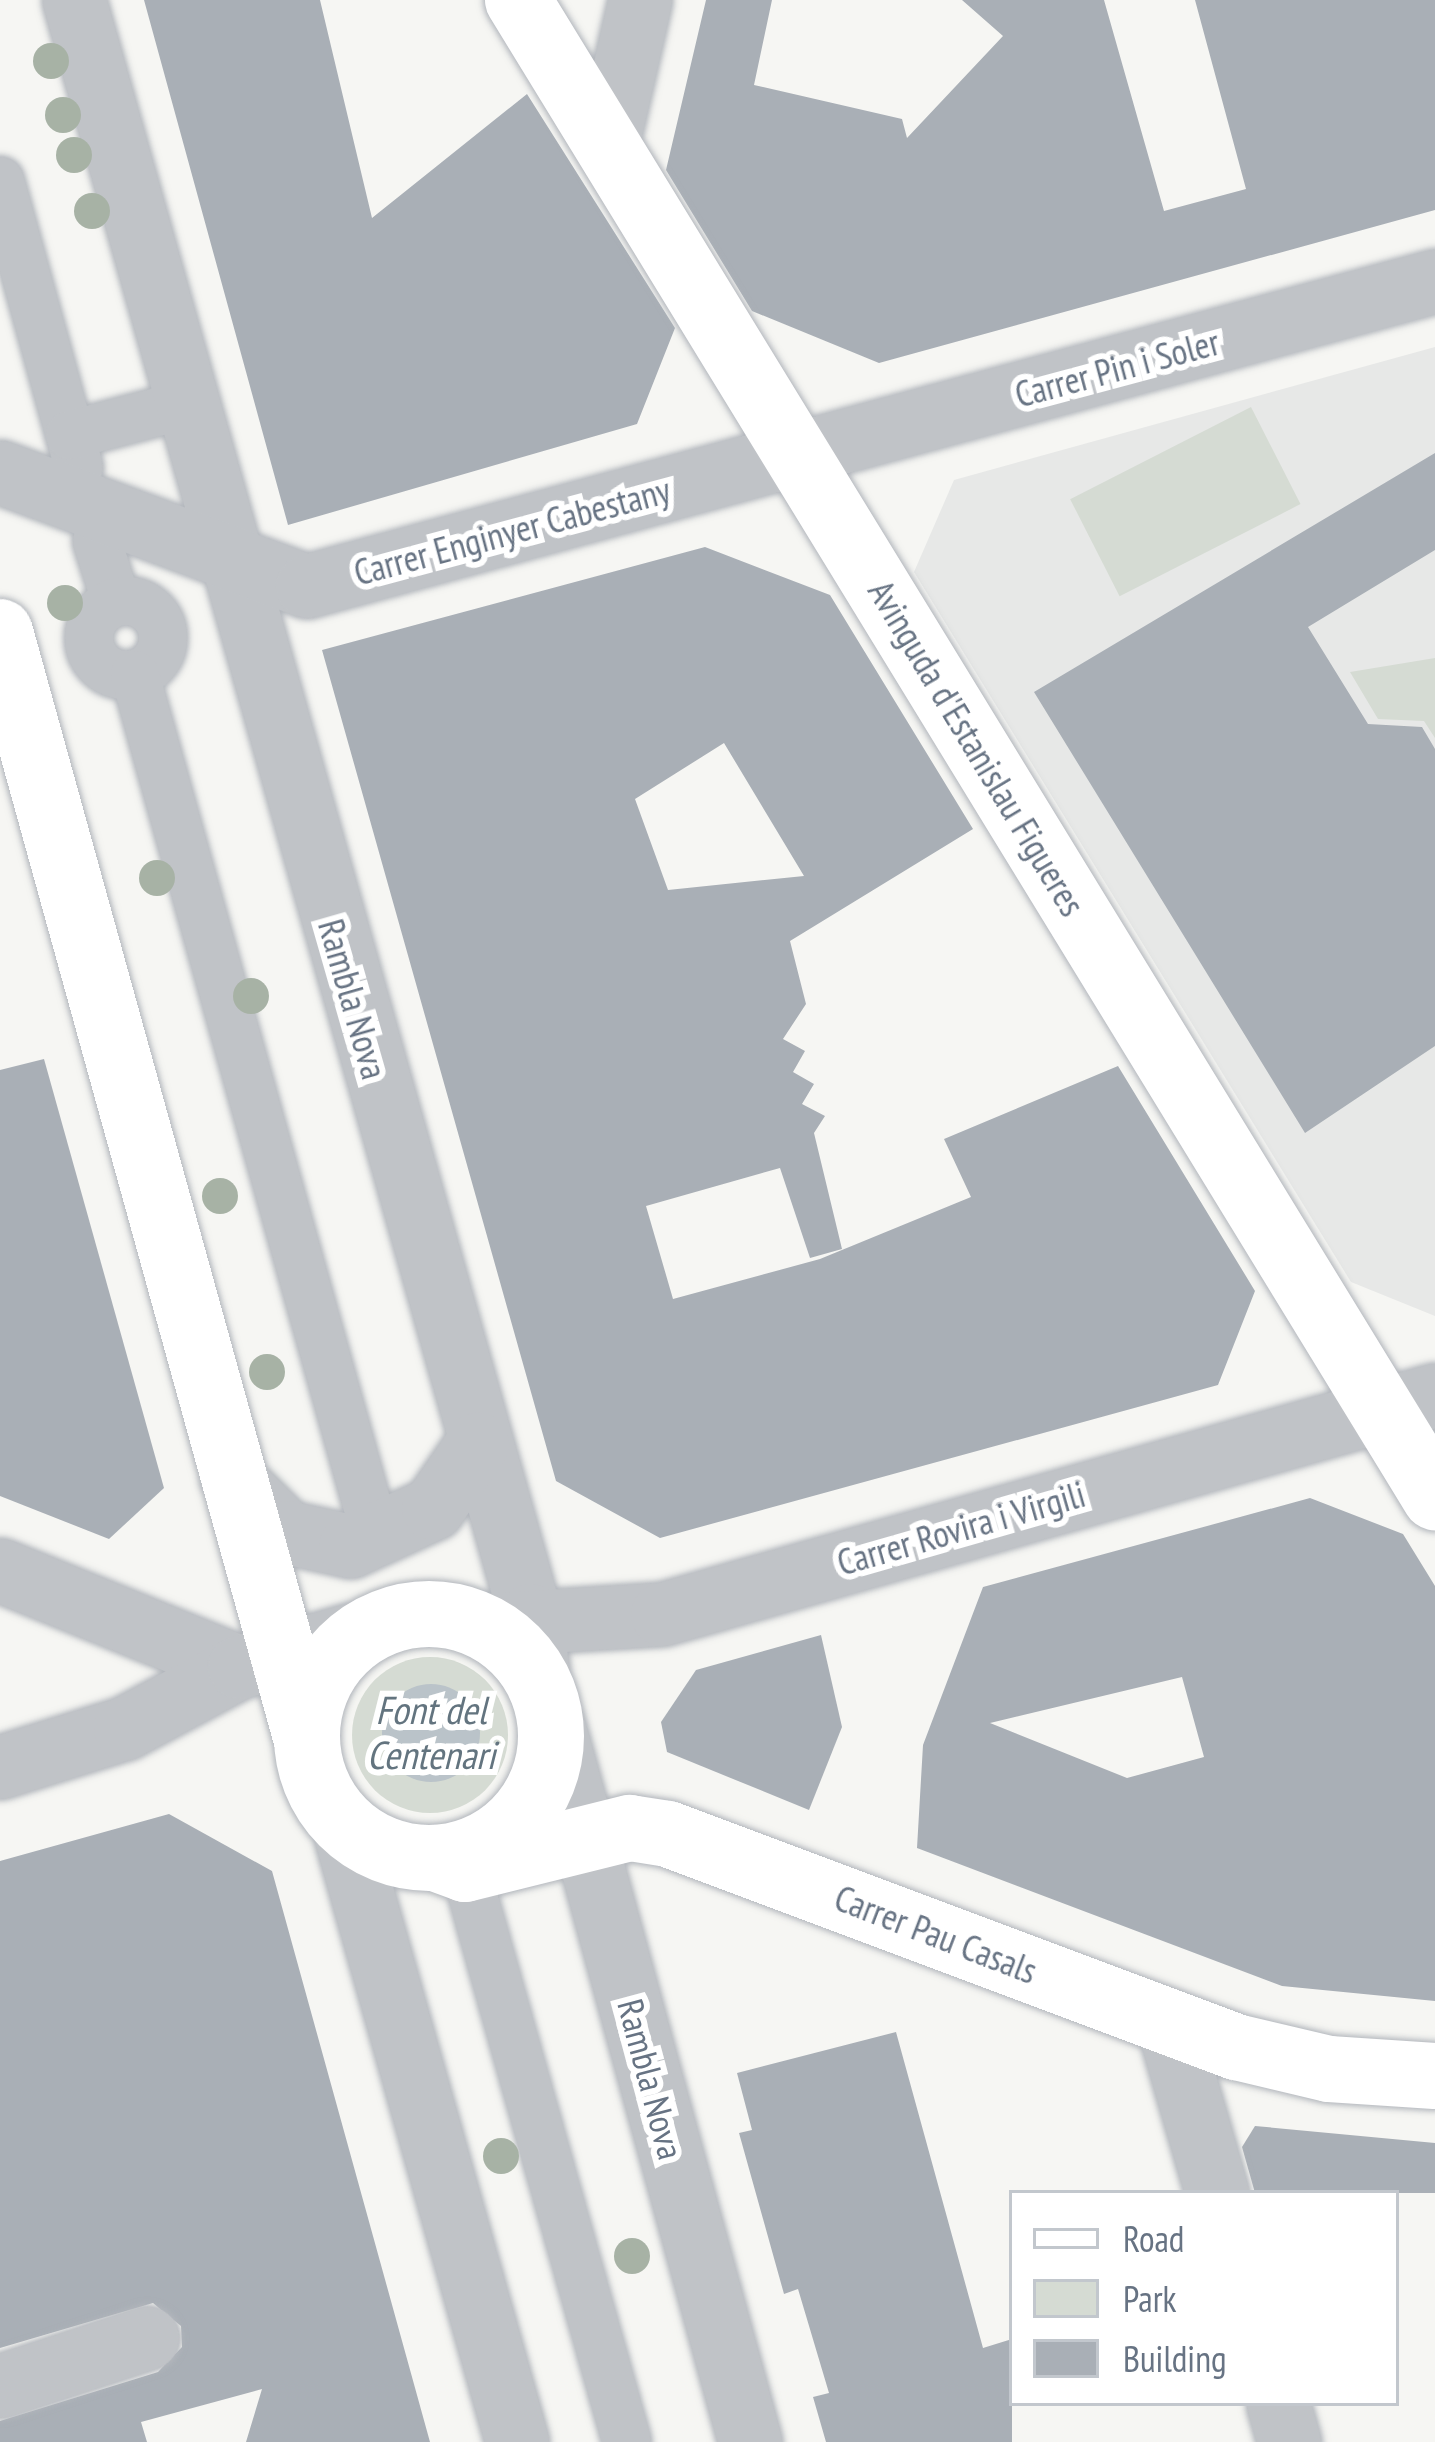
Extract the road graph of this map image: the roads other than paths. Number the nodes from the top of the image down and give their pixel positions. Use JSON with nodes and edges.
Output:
{"nodes":[{"id":1,"x":74,"y":0,"type":"edge"},
{"id":2,"x":518,"y":0,"type":"edge"},
{"id":3,"x":640,"y":0,"type":"edge"},
{"id":4,"x":608,"y":145,"type":"junction"},
{"id":5,"x":0,"y":181,"type":"edge"},
{"id":6,"x":1435,"y":281,"type":"edge"},
{"id":7,"x":161,"y":411,"type":"dead end"},
{"id":8,"x":799,"y":455,"type":"junction"},
{"id":9,"x":0,"y":472,"type":"edge"},
{"id":10,"x":97,"y":541,"type":"dead end"},
{"id":11,"x":230,"y":554,"type":"junction"},
{"id":12,"x":0,"y":632,"type":"edge"},
{"id":13,"x":1409,"y":1403,"type":"edge"},
{"id":14,"x":477,"y":1444,"type":"junction"},
{"id":15,"x":231,"y":1477,"type":"junction"},
{"id":16,"x":1435,"y":1497,"type":"edge"},
{"id":17,"x":377,"y":1540,"type":"junction"},
{"id":18,"x":0,"y":1570,"type":"edge"},
{"id":19,"x":506,"y":1620,"type":"junction"},
{"id":20,"x":366,"y":1630,"type":"junction"},
{"id":21,"x":261,"y":1660,"type":"junction"},
{"id":22,"x":545,"y":1698,"type":"junction"},
{"id":23,"x":306,"y":1737,"type":"junction"},
{"id":24,"x":0,"y":1767,"type":"edge"},
{"id":25,"x":342,"y":1822,"type":"junction"},
{"id":26,"x":584,"y":1839,"type":"junction"},
{"id":27,"x":456,"y":1878,"type":"junction"},
{"id":28,"x":1168,"y":2021,"type":"junction"},
{"id":29,"x":1435,"y":2076,"type":"edge"},
{"id":30,"x":1216,"y":2190,"type":"edge"},
{"id":31,"x":147,"y":2338,"type":"dead end"},
{"id":32,"x":0,"y":2386,"type":"edge"},
{"id":33,"x":1279,"y":2406,"type":"edge"},
{"id":34,"x":517,"y":2442,"type":"edge"},
{"id":35,"x":627,"y":2442,"type":"edge"},
{"id":36,"x":750,"y":2442,"type":"edge"},
{"id":37,"x":1289,"y":2442,"type":"edge"}],
"edges":[{"from":1,"to":11,"type":"street","name":"Rambla Nova"},
{"from":2,"to":4,"type":"main road","name":"Avinguda d'Estanislau Figueres"},
{"from":3,"to":4,"type":"street"},
{"from":4,"to":8,"type":"main road","name":"Avinguda d'Estanislau Figueres"},
{"from":5,"to":7,"type":"street"},
{"from":6,"to":8,"type":"street","name":"Carrer Pin i Soler"},
{"from":8,"to":11,"type":"street","name":"Carrer Enginyer Cabestany"},
{"from":8,"to":13,"type":"main road","name":"Avinguda d'Estanislau Figueres"},
{"from":9,"to":11,"type":"street"},
{"from":10,"to":17,"type":"street"},
{"from":11,"to":14,"type":"street","name":"Rambla Nova"},
{"from":12,"to":15,"type":"main road"},
{"from":13,"to":16,"type":"main road","name":"Avinguda d'Estanislau Figueres"},
{"from":13,"to":19,"type":"street","name":"Carrer Rovira i Virgili"},
{"from":14,"to":17,"type":"street"},
{"from":14,"to":19,"type":"street","name":"Rambla Nova"},
{"from":15,"to":17,"type":"street"},
{"from":15,"to":21,"type":"main road"},
{"from":18,"to":21,"type":"street"},
{"from":19,"to":20,"type":"main road"},
{"from":19,"to":22,"type":"main road"},
{"from":20,"to":21,"type":"street"},
{"from":20,"to":23,"type":"main road"},
{"from":21,"to":23,"type":"main road"},
{"from":21,"to":24,"type":"street"},
{"from":22,"to":26,"type":"street","name":"Rambla Nova"},
{"from":22,"to":27,"type":"main road"},
{"from":23,"to":25,"type":"main road"},
{"from":25,"to":27,"type":"main road"},
{"from":25,"to":34,"type":"street"},
{"from":26,"to":27,"type":"main road","name":"Carrer Pau Casals"},
{"from":26,"to":28,"type":"main road","name":"Carrer Pau Casals"},
{"from":26,"to":36,"type":"street","name":"Rambla Nova"},
{"from":27,"to":35,"type":"street"},
{"from":28,"to":29,"type":"main road","name":"Carrer Pau Casals"},
{"from":28,"to":30,"type":"street"},
{"from":31,"to":32,"type":"street"},
{"from":33,"to":37,"type":"street"}]}
